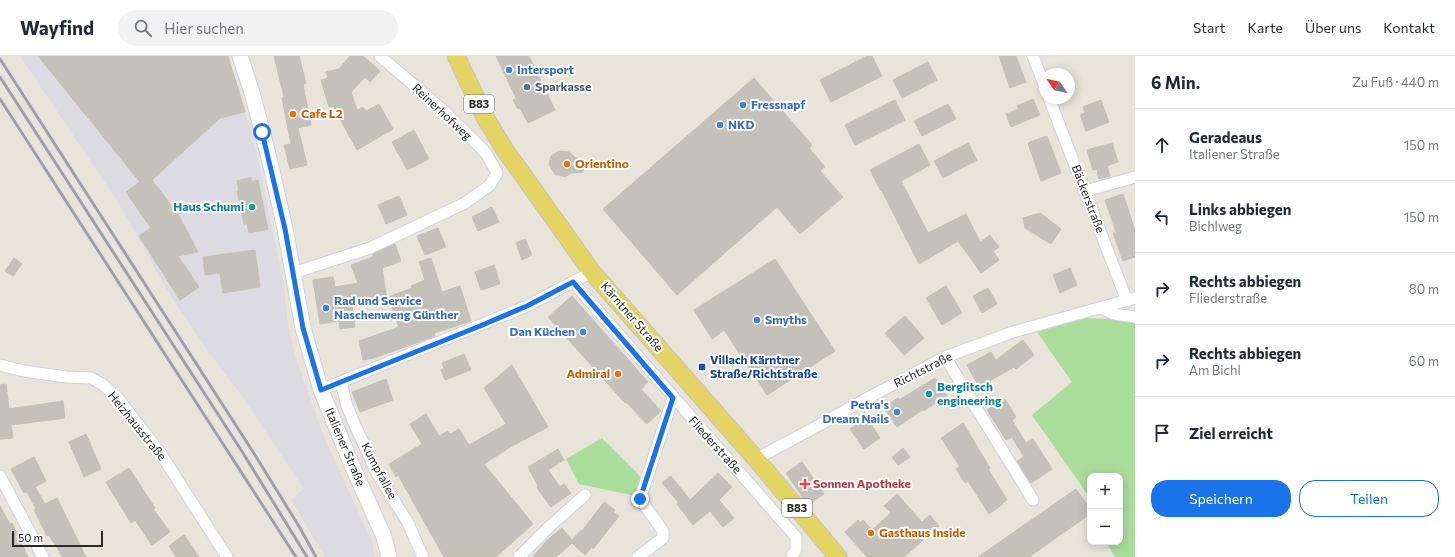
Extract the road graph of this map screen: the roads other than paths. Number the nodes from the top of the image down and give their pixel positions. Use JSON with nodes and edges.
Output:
{"nodes":[{"id":1,"x":240,"y":56,"type":"edge"},
{"id":2,"x":380,"y":56,"type":"edge"},
{"id":3,"x":456,"y":56,"type":"edge"},
{"id":4,"x":1035,"y":56,"type":"edge"},
{"id":5,"x":1039,"y":68,"type":"edge"},
{"id":6,"x":1051,"y":104,"type":"edge"},
{"id":7,"x":1135,"y":177,"type":"edge"},
{"id":8,"x":1085,"y":191,"type":"junction"},
{"id":9,"x":592,"y":272,"type":"junction"},
{"id":10,"x":293,"y":273,"type":"junction"},
{"id":11,"x":573,"y":282,"type":"junction"},
{"id":12,"x":1131,"y":299,"type":"edge"},
{"id":13,"x":1101,"y":308,"type":"junction"},
{"id":14,"x":1135,"y":317,"type":"edge"},
{"id":15,"x":945,"y":357,"type":"junction"},
{"id":16,"x":0,"y":365,"type":"edge"},
{"id":17,"x":341,"y":382,"type":"junction"},
{"id":18,"x":321,"y":390,"type":"junction"},
{"id":19,"x":673,"y":398,"type":"junction"},
{"id":20,"x":756,"y":459,"type":"junction"},
{"id":21,"x":0,"y":476,"type":"edge"},
{"id":22,"x":585,"y":495,"type":"dead end"},
{"id":23,"x":1033,"y":500,"type":"dead end"},
{"id":24,"x":43,"y":557,"type":"edge"},
{"id":25,"x":227,"y":557,"type":"edge"},
{"id":26,"x":389,"y":557,"type":"edge"},
{"id":27,"x":422,"y":557,"type":"edge"},
{"id":28,"x":519,"y":557,"type":"edge"},
{"id":29,"x":638,"y":557,"type":"edge"},
{"id":30,"x":792,"y":557,"type":"edge"},
{"id":31,"x":838,"y":557,"type":"edge"}],
"edges":[{"from":1,"to":10,"type":"street","name":"Italiener Straße"},
{"from":2,"to":10,"type":"street","name":"Reinerhofweg"},
{"from":3,"to":9,"type":"main road","name":"Kärntner Straße","number":"B83"},
{"from":4,"to":5,"type":"street"},
{"from":6,"to":8,"type":"street","name":"Bäckerstraße"},
{"from":7,"to":8,"type":"street"},
{"from":8,"to":12,"type":"street","name":"Bäckerstraße"},
{"from":9,"to":11,"type":"street"},
{"from":9,"to":20,"type":"main road","name":"Kärntner Straße","number":"B83"},
{"from":10,"to":18,"type":"street","name":"Italiener Straße"},
{"from":11,"to":17,"type":"street"},
{"from":11,"to":19,"type":"street","name":"Fliederstraße"},
{"from":12,"to":13,"type":"street","name":"Richtstraße"},
{"from":13,"to":14,"type":"street"},
{"from":13,"to":15,"type":"street","name":"Richtstraße"},
{"from":15,"to":20,"type":"street","name":"Richtstraße"},
{"from":15,"to":23,"type":"street"},
{"from":16,"to":25,"type":"street","name":"Heizhausstraße"},
{"from":17,"to":18,"type":"street"},
{"from":17,"to":27,"type":"street","name":"Kumpfallee"},
{"from":18,"to":26,"type":"street","name":"Italiener Straße"},
{"from":19,"to":29,"type":"street"},
{"from":19,"to":30,"type":"street","name":"Fliederstraße"},
{"from":20,"to":31,"type":"main road","name":"Kärntner Straße","number":"B83"},
{"from":21,"to":24,"type":"street"},
{"from":22,"to":28,"type":"street"}]}
